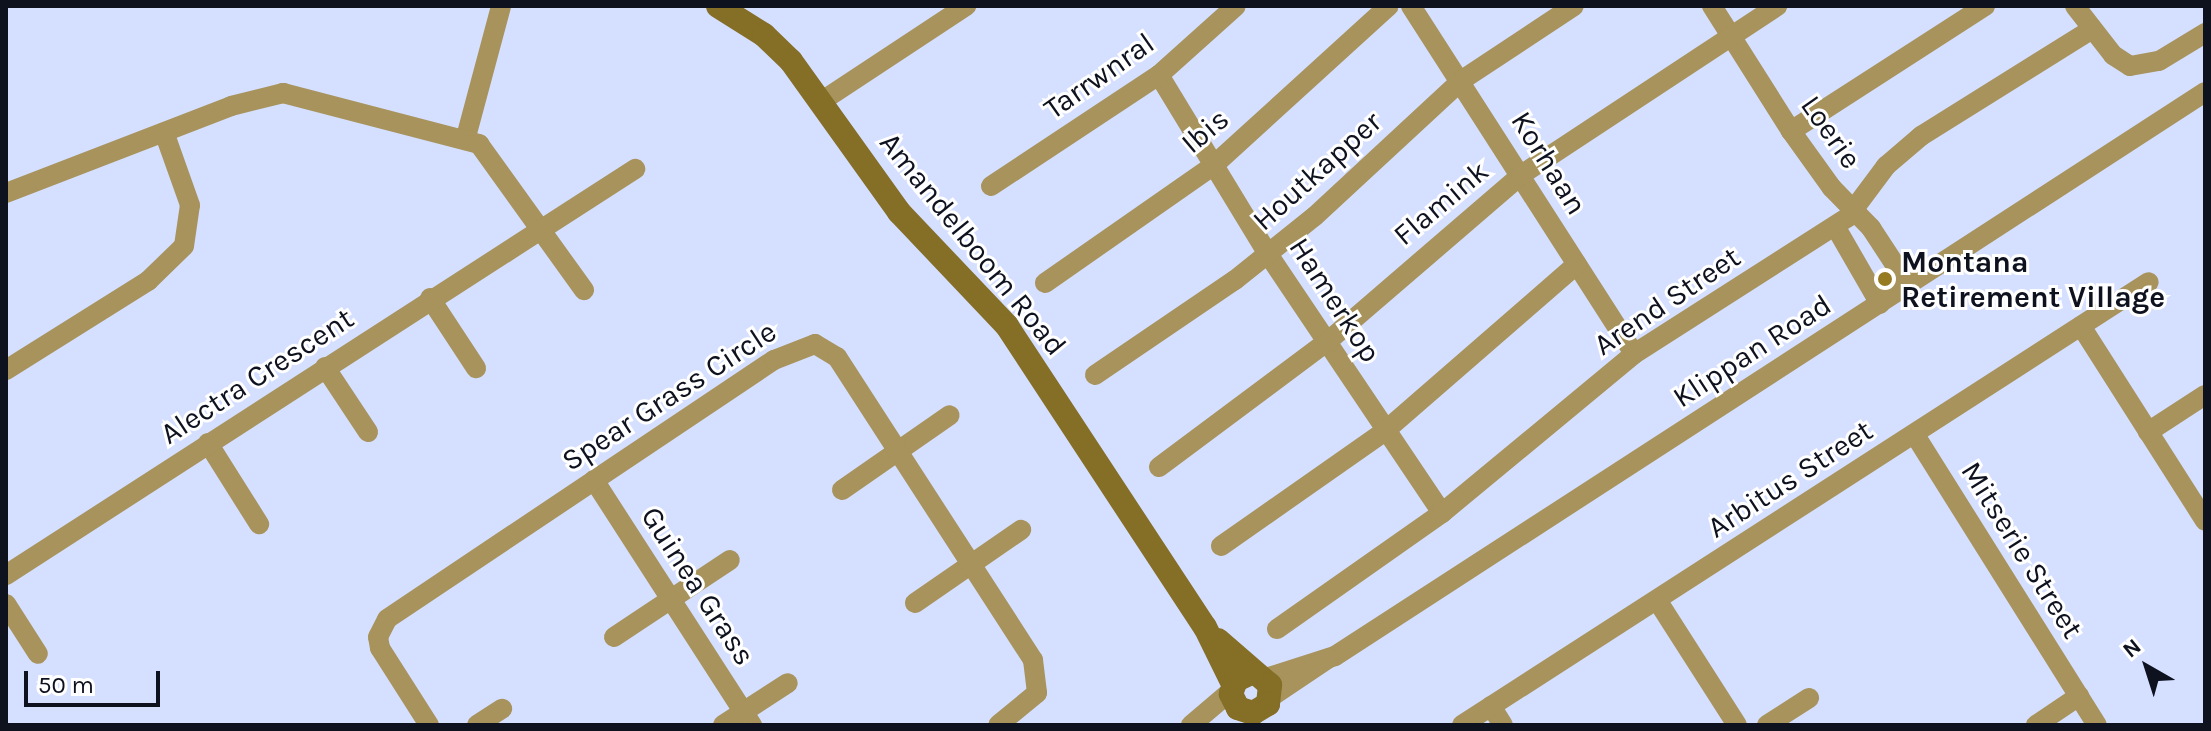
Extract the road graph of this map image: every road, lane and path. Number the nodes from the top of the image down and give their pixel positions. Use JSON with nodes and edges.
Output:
{"nodes":[{"id":1,"x":501,"y":6,"type":"edge"},
{"id":2,"x":718,"y":6,"type":"edge"},
{"id":3,"x":966,"y":6,"type":"edge"},
{"id":4,"x":1236,"y":6,"type":"edge"},
{"id":5,"x":1389,"y":6,"type":"edge"},
{"id":6,"x":1411,"y":6,"type":"edge"},
{"id":7,"x":1574,"y":6,"type":"edge"},
{"id":8,"x":1712,"y":6,"type":"edge"},
{"id":9,"x":1777,"y":6,"type":"edge"},
{"id":10,"x":1985,"y":6,"type":"edge"},
{"id":11,"x":2075,"y":6,"type":"edge"},
{"id":12,"x":2092,"y":29,"type":"junction"},
{"id":13,"x":2205,"y":33,"type":"edge"},
{"id":14,"x":1732,"y":36,"type":"junction"},
{"id":15,"x":1159,"y":75,"type":"junction"},
{"id":16,"x":1462,"y":80,"type":"junction"},
{"id":17,"x":2205,"y":92,"type":"edge"},
{"id":18,"x":822,"y":101,"type":"junction"},
{"id":19,"x":1791,"y":131,"type":"junction"},
{"id":20,"x":164,"y":132,"type":"junction"},
{"id":21,"x":466,"y":137,"type":"junction"},
{"id":22,"x":1214,"y":165,"type":"junction"},
{"id":23,"x":635,"y":169,"type":"dead end"},
{"id":24,"x":1521,"y":175,"type":"junction"},
{"id":25,"x":991,"y":186,"type":"dead end"},
{"id":26,"x":6,"y":193,"type":"edge"},
{"id":27,"x":1855,"y":211,"type":"junction"},
{"id":28,"x":540,"y":226,"type":"junction"},
{"id":29,"x":1835,"y":226,"type":"junction"},
{"id":30,"x":1268,"y":254,"type":"junction"},
{"id":31,"x":1577,"y":264,"type":"junction"},
{"id":32,"x":2149,"y":282,"type":"dead end"},
{"id":33,"x":1045,"y":283,"type":"dead end"},
{"id":34,"x":1909,"y":286,"type":"junction"},
{"id":35,"x":584,"y":290,"type":"dead end"},
{"id":36,"x":430,"y":298,"type":"junction"},
{"id":37,"x":1880,"y":304,"type":"junction"},
{"id":38,"x":2081,"y":326,"type":"junction"},
{"id":39,"x":1327,"y":342,"type":"junction"},
{"id":40,"x":1634,"y":354,"type":"junction"},
{"id":41,"x":325,"y":367,"type":"junction"},
{"id":42,"x":476,"y":368,"type":"dead end"},
{"id":43,"x":6,"y":370,"type":"edge"},
{"id":44,"x":1095,"y":375,"type":"dead end"},
{"id":45,"x":2205,"y":395,"type":"edge"},
{"id":46,"x":950,"y":415,"type":"dead end"},
{"id":47,"x":1385,"y":431,"type":"junction"},
{"id":48,"x":368,"y":432,"type":"dead end"},
{"id":49,"x":2148,"y":432,"type":"junction"},
{"id":50,"x":1915,"y":435,"type":"junction"},
{"id":51,"x":208,"y":443,"type":"junction"},
{"id":52,"x":898,"y":450,"type":"junction"},
{"id":53,"x":1159,"y":467,"type":"dead end"},
{"id":54,"x":594,"y":480,"type":"junction"},
{"id":55,"x":842,"y":490,"type":"dead end"},
{"id":56,"x":1442,"y":513,"type":"junction"},
{"id":57,"x":2205,"y":521,"type":"edge"},
{"id":58,"x":259,"y":524,"type":"dead end"},
{"id":59,"x":1021,"y":530,"type":"dead end"},
{"id":60,"x":1221,"y":546,"type":"dead end"},
{"id":61,"x":730,"y":560,"type":"dead end"},
{"id":62,"x":970,"y":564,"type":"junction"},
{"id":63,"x":6,"y":575,"type":"edge"},
{"id":64,"x":672,"y":600,"type":"junction"},
{"id":65,"x":1657,"y":600,"type":"junction"},
{"id":66,"x":915,"y":603,"type":"dead end"},
{"id":67,"x":6,"y":604,"type":"edge"},
{"id":68,"x":1277,"y":629,"type":"dead end"},
{"id":69,"x":614,"y":637,"type":"dead end"},
{"id":70,"x":38,"y":654,"type":"dead end"},
{"id":71,"x":788,"y":683,"type":"dead end"},
{"id":72,"x":2079,"y":696,"type":"junction"},
{"id":73,"x":1809,"y":698,"type":"dead end"},
{"id":74,"x":1255,"y":700,"type":"edge"},
{"id":75,"x":1491,"y":706,"type":"junction"},
{"id":76,"x":502,"y":709,"type":"dead end"},
{"id":77,"x":748,"y":718,"type":"edge"},
{"id":78,"x":1194,"y":723,"type":"edge"},
{"id":79,"x":429,"y":725,"type":"edge"},
{"id":80,"x":477,"y":725,"type":"edge"},
{"id":81,"x":723,"y":725,"type":"edge"},
{"id":82,"x":998,"y":725,"type":"edge"},
{"id":83,"x":1462,"y":725,"type":"edge"},
{"id":84,"x":1503,"y":725,"type":"edge"},
{"id":85,"x":1737,"y":725,"type":"edge"},
{"id":86,"x":1767,"y":725,"type":"edge"},
{"id":87,"x":2036,"y":725,"type":"edge"},
{"id":88,"x":2097,"y":725,"type":"edge"}],
"edges":[{"from":1,"to":21,"type":"street"},
{"from":2,"to":18,"type":"street","name":"Amandelboom Road"},
{"from":3,"to":18,"type":"street"},
{"from":4,"to":15,"type":"street","name":"Tarrwnral"},
{"from":5,"to":22,"type":"street","name":"Ibis"},
{"from":6,"to":16,"type":"street","name":"Korhaan"},
{"from":7,"to":16,"type":"street","name":"Houtkapper"},
{"from":8,"to":14,"type":"street","name":"Loerie"},
{"from":9,"to":14,"type":"street","name":"Flamink"},
{"from":10,"to":19,"type":"street"},
{"from":11,"to":12,"type":"street"},
{"from":12,"to":13,"type":"street"},
{"from":12,"to":27,"type":"street","name":"Arend Street"},
{"from":14,"to":19,"type":"street","name":"Loerie"},
{"from":14,"to":24,"type":"street","name":"Flamink"},
{"from":15,"to":22,"type":"street","name":"Hamerkop"},
{"from":15,"to":25,"type":"street","name":"Tarrwnral"},
{"from":16,"to":24,"type":"street","name":"Korhaan"},
{"from":16,"to":30,"type":"street","name":"Houtkapper"},
{"from":17,"to":34,"type":"street","name":"Klippan Road"},
{"from":18,"to":74,"type":"street","name":"Amandelboom Road"},
{"from":19,"to":27,"type":"street","name":"Loerie"},
{"from":20,"to":21,"type":"street"},
{"from":20,"to":26,"type":"street"},
{"from":20,"to":43,"type":"street"},
{"from":21,"to":28,"type":"street"},
{"from":22,"to":30,"type":"street","name":"Hamerkop"},
{"from":22,"to":33,"type":"street","name":"Ibis"},
{"from":23,"to":28,"type":"street","name":"Alectra Crescent"},
{"from":24,"to":31,"type":"street","name":"Korhaan"},
{"from":24,"to":39,"type":"street","name":"Flamink"},
{"from":27,"to":29,"type":"street","name":"Arend Street"},
{"from":27,"to":34,"type":"street","name":"Loerie"},
{"from":28,"to":35,"type":"street"},
{"from":28,"to":36,"type":"street","name":"Alectra Crescent"},
{"from":29,"to":37,"type":"street"},
{"from":29,"to":40,"type":"street","name":"Arend Street"},
{"from":30,"to":39,"type":"street","name":"Hamerkop"},
{"from":30,"to":44,"type":"street","name":"Houtkapper"},
{"from":31,"to":40,"type":"street","name":"Korhaan"},
{"from":31,"to":47,"type":"street"},
{"from":32,"to":38,"type":"street","name":"Arbitus Street"},
{"from":34,"to":37,"type":"street","name":"Klippan Road"},
{"from":36,"to":41,"type":"street","name":"Alectra Crescent"},
{"from":36,"to":42,"type":"street"},
{"from":37,"to":74,"type":"street","name":"Klippan Road"},
{"from":38,"to":49,"type":"street"},
{"from":38,"to":50,"type":"street","name":"Arbitus Street"},
{"from":39,"to":47,"type":"street","name":"Hamerkop"},
{"from":39,"to":53,"type":"street","name":"Flamink"},
{"from":40,"to":56,"type":"street","name":"Arend Street"},
{"from":41,"to":48,"type":"street"},
{"from":41,"to":51,"type":"street","name":"Alectra Crescent"},
{"from":45,"to":49,"type":"street"},
{"from":46,"to":52,"type":"street"},
{"from":47,"to":56,"type":"street","name":"Hamerkop"},
{"from":47,"to":60,"type":"street"},
{"from":49,"to":57,"type":"street"},
{"from":50,"to":65,"type":"street","name":"Arbitus Street"},
{"from":50,"to":72,"type":"street","name":"Mitserie Street"},
{"from":51,"to":58,"type":"street"},
{"from":51,"to":63,"type":"street","name":"Alectra Crescent"},
{"from":52,"to":54,"type":"street","name":"Spear Grass Circle"},
{"from":52,"to":55,"type":"street"},
{"from":52,"to":62,"type":"street","name":"Spear Grass Circle"},
{"from":54,"to":64,"type":"street","name":"Guinea Grass"},
{"from":54,"to":79,"type":"street","name":"Spear Grass Circle"},
{"from":56,"to":68,"type":"street","name":"Arend Street"},
{"from":59,"to":62,"type":"street"},
{"from":61,"to":64,"type":"street"},
{"from":62,"to":66,"type":"street"},
{"from":62,"to":82,"type":"street","name":"Spear Grass Circle"},
{"from":64,"to":69,"type":"street"},
{"from":64,"to":77,"type":"street","name":"Guinea Grass"},
{"from":65,"to":75,"type":"street","name":"Arbitus Street"},
{"from":65,"to":85,"type":"street"},
{"from":67,"to":70,"type":"street"},
{"from":71,"to":77,"type":"street"},
{"from":72,"to":87,"type":"street"},
{"from":72,"to":88,"type":"street","name":"Mitserie Street"},
{"from":73,"to":86,"type":"street"},
{"from":74,"to":78,"type":"street","name":"Klippan Road"},
{"from":75,"to":83,"type":"street","name":"Arbitus Street"},
{"from":75,"to":84,"type":"street"},
{"from":76,"to":80,"type":"street"},
{"from":77,"to":81,"type":"street"}]}
